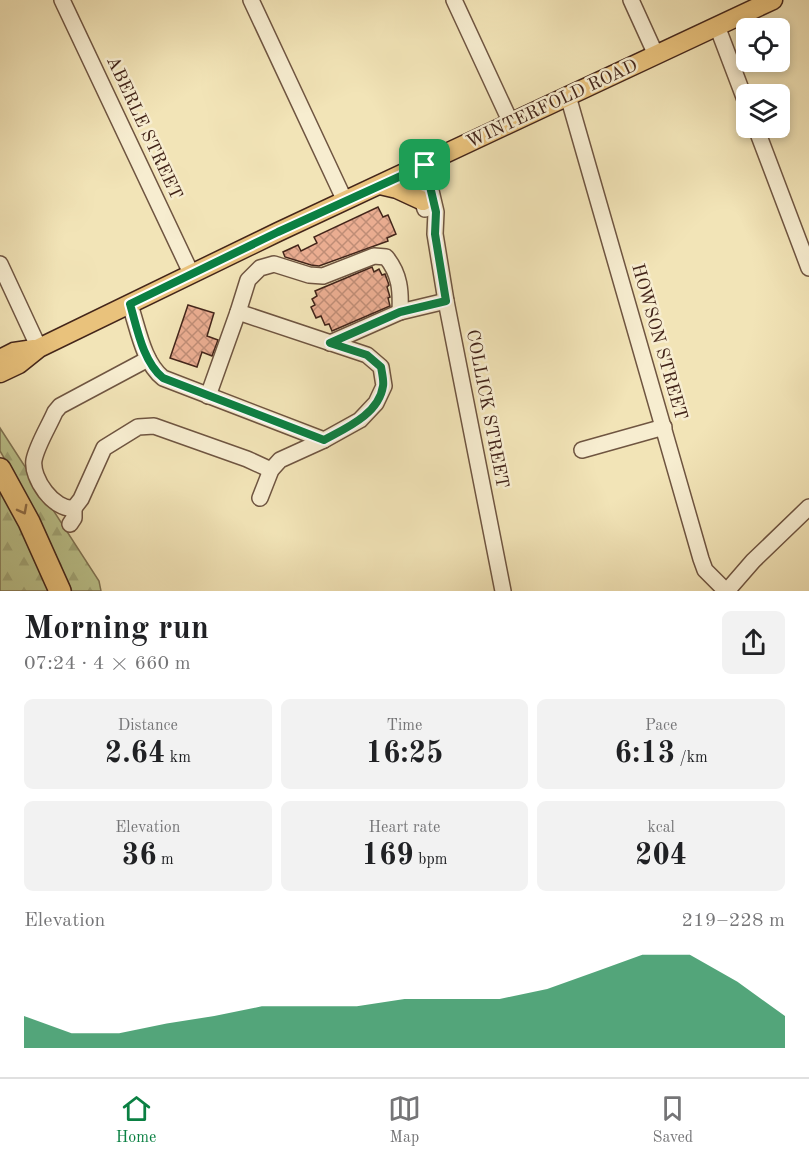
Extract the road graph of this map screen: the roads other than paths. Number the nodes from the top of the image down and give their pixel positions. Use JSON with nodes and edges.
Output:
{"nodes":[{"id":1,"x":62,"y":0,"type":"edge"},
{"id":2,"x":251,"y":0,"type":"edge"},
{"id":3,"x":454,"y":0,"type":"edge"},
{"id":4,"x":631,"y":0,"type":"edge"},
{"id":5,"x":773,"y":0,"type":"edge"},
{"id":6,"x":717,"y":26,"type":"junction"},
{"id":7,"x":656,"y":55,"type":"junction"},
{"id":8,"x":739,"y":84,"type":"edge"},
{"id":9,"x":568,"y":96,"type":"junction"},
{"id":10,"x":511,"y":123,"type":"junction"},
{"id":11,"x":760,"y":138,"type":"edge"},
{"id":12,"x":419,"y":167,"type":"junction"},
{"id":13,"x":380,"y":185,"type":"junction"},
{"id":14,"x":345,"y":201,"type":"junction"},
{"id":15,"x":423,"y":201,"type":"junction"},
{"id":16,"x":435,"y":234,"type":"junction"},
{"id":17,"x":0,"y":264,"type":"edge"},
{"id":18,"x":809,"y":268,"type":"edge"},
{"id":19,"x":191,"y":273,"type":"junction"},
{"id":20,"x":446,"y":301,"type":"junction"},
{"id":21,"x":130,"y":304,"type":"junction"},
{"id":22,"x":238,"y":312,"type":"junction"},
{"id":23,"x":400,"y":312,"type":"junction"},
{"id":24,"x":330,"y":343,"type":"junction"},
{"id":25,"x":39,"y":348,"type":"junction"},
{"id":26,"x":0,"y":359,"type":"edge"},
{"id":27,"x":148,"y":359,"type":"junction"},
{"id":28,"x":0,"y":373,"type":"edge"},
{"id":29,"x":208,"y":396,"type":"junction"},
{"id":30,"x":664,"y":427,"type":"junction"},
{"id":31,"x":324,"y":440,"type":"junction"},
{"id":32,"x":582,"y":450,"type":"dead end"},
{"id":33,"x":0,"y":469,"type":"edge"},
{"id":34,"x":271,"y":470,"type":"junction"},
{"id":35,"x":260,"y":498,"type":"dead end"},
{"id":36,"x":809,"y":507,"type":"edge"},
{"id":37,"x":74,"y":508,"type":"junction"},
{"id":38,"x":70,"y":524,"type":"dead end"},
{"id":39,"x":60,"y":591,"type":"edge"},
{"id":40,"x":503,"y":591,"type":"edge"},
{"id":41,"x":727,"y":591,"type":"edge"}],
"edges":[{"from":1,"to":19,"type":"street","name":"ABERLE STREET"},
{"from":2,"to":14,"type":"street"},
{"from":3,"to":10,"type":"street"},
{"from":4,"to":7,"type":"street"},
{"from":5,"to":6,"type":"main road","name":"WINTERFOLD ROAD"},
{"from":6,"to":7,"type":"main road","name":"WINTERFOLD ROAD"},
{"from":6,"to":8,"type":"street"},
{"from":7,"to":9,"type":"main road","name":"WINTERFOLD ROAD"},
{"from":9,"to":10,"type":"main road","name":"WINTERFOLD ROAD"},
{"from":9,"to":30,"type":"street","name":"HOWSON STREET"},
{"from":10,"to":12,"type":"main road","name":"WINTERFOLD ROAD"},
{"from":11,"to":18,"type":"street"},
{"from":12,"to":13,"type":"main road","name":"WINTERFOLD ROAD"},
{"from":12,"to":15,"type":"street","name":"COLLICK STREET"},
{"from":12,"to":16,"type":"street","name":"COLLICK STREET"},
{"from":13,"to":14,"type":"main road","name":"WINTERFOLD ROAD"},
{"from":13,"to":15,"type":"main road"},
{"from":14,"to":19,"type":"main road","name":"WINTERFOLD ROAD"},
{"from":15,"to":16,"type":"street","name":"COLLICK STREET"},
{"from":16,"to":20,"type":"street","name":"COLLICK STREET"},
{"from":17,"to":25,"type":"street"},
{"from":19,"to":21,"type":"main road","name":"WINTERFOLD ROAD"},
{"from":20,"to":23,"type":"street"},
{"from":20,"to":40,"type":"street","name":"COLLICK STREET"},
{"from":21,"to":25,"type":"main road","name":"WINTERFOLD ROAD"},
{"from":21,"to":27,"type":"street"},
{"from":22,"to":23,"type":"street"},
{"from":22,"to":24,"type":"street"},
{"from":22,"to":29,"type":"street"},
{"from":23,"to":24,"type":"street"},
{"from":24,"to":31,"type":"street"},
{"from":25,"to":26,"type":"main road","name":"WINTERFOLD ROAD"},
{"from":25,"to":28,"type":"main road","name":"WINTERFOLD ROAD"},
{"from":27,"to":29,"type":"street"},
{"from":27,"to":37,"type":"street"},
{"from":29,"to":31,"type":"street"},
{"from":30,"to":32,"type":"street"},
{"from":30,"to":41,"type":"street","name":"HOWSON STREET"},
{"from":31,"to":34,"type":"street"},
{"from":33,"to":39,"type":"highway","one_way":true},
{"from":34,"to":35,"type":"street"},
{"from":34,"to":37,"type":"street"},
{"from":36,"to":41,"type":"street"},
{"from":37,"to":38,"type":"street"}]}
